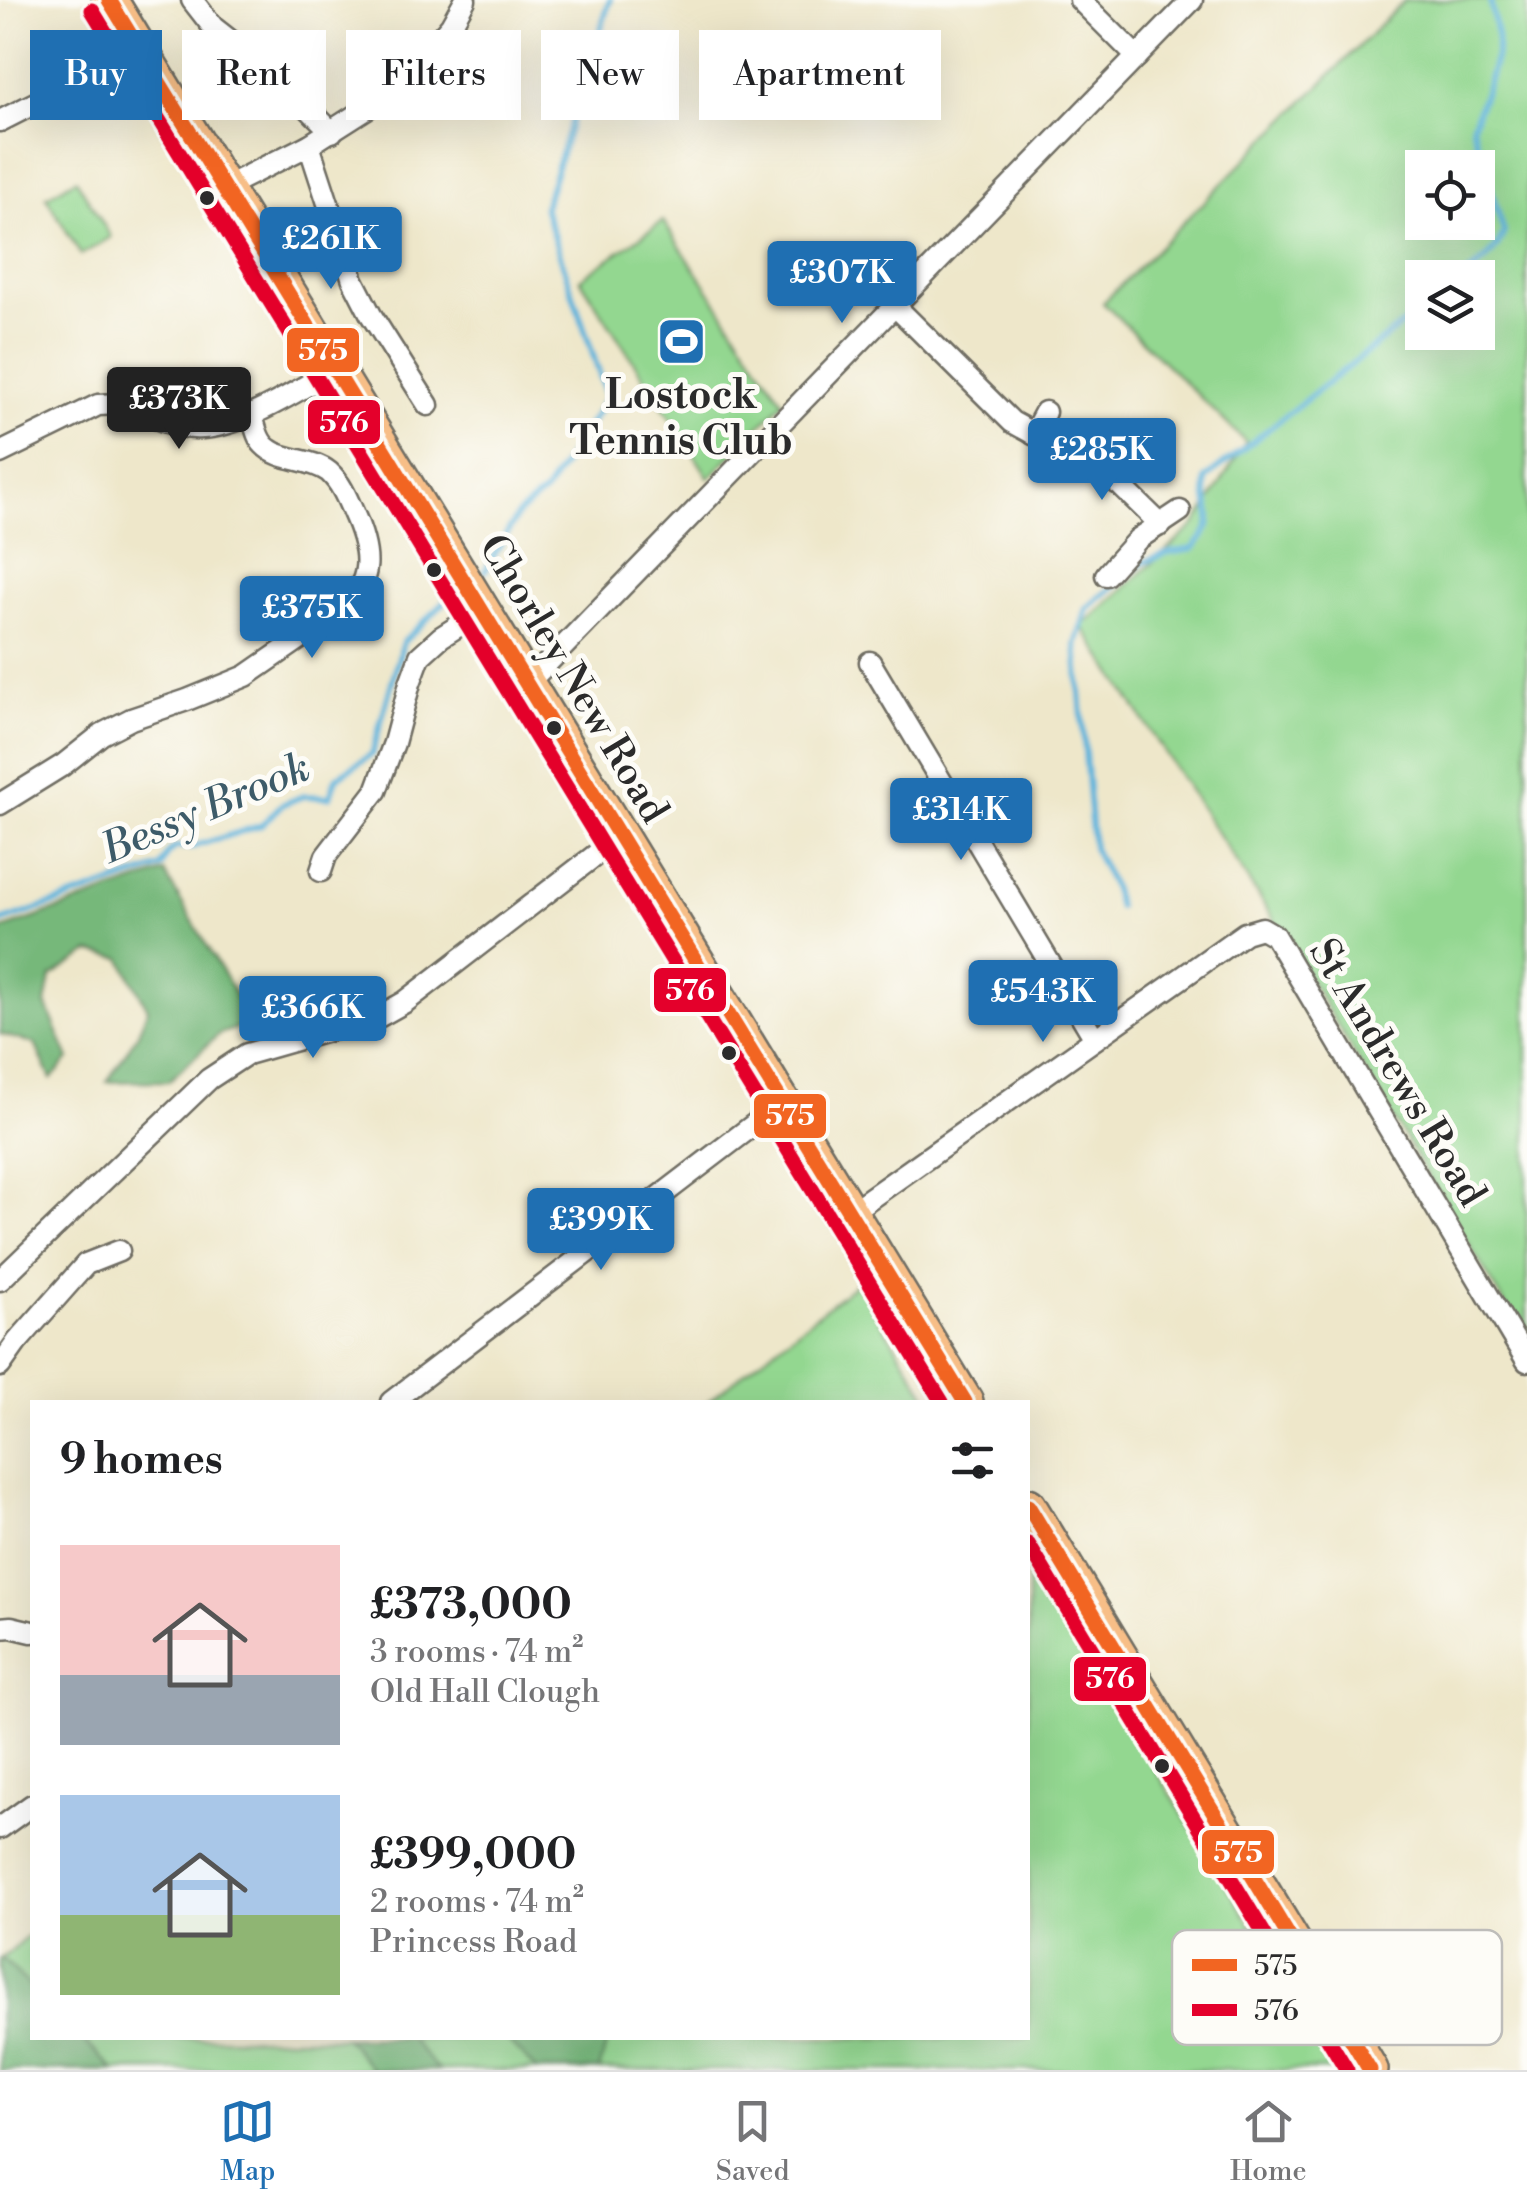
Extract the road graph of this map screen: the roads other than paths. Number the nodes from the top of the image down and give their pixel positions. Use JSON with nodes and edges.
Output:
{"nodes":[{"id":1,"x":109,"y":0,"type":"edge"},
{"id":2,"x":192,"y":0,"type":"edge"},
{"id":3,"x":465,"y":0,"type":"edge"},
{"id":4,"x":1080,"y":0,"type":"edge"},
{"id":5,"x":1187,"y":2,"type":"edge"},
{"id":6,"x":128,"y":30,"type":"edge"},
{"id":7,"x":1137,"y":57,"type":"junction"},
{"id":8,"x":162,"y":85,"type":"edge"},
{"id":9,"x":30,"y":107,"type":"edge"},
{"id":10,"x":0,"y":122,"type":"edge"},
{"id":11,"x":332,"y":132,"type":"junction"},
{"id":12,"x":309,"y":145,"type":"junction"},
{"id":13,"x":225,"y":187,"type":"junction"},
{"id":14,"x":896,"y":307,"type":"junction"},
{"id":15,"x":334,"y":369,"type":"junction"},
{"id":16,"x":426,"y":390,"type":"dead end"},
{"id":17,"x":1045,"y":412,"type":"dead end"},
{"id":18,"x":252,"y":416,"type":"junction"},
{"id":19,"x":1032,"y":434,"type":"junction"},
{"id":20,"x":0,"y":453,"type":"edge"},
{"id":21,"x":1180,"y":511,"type":"dead end"},
{"id":22,"x":1161,"y":525,"type":"junction"},
{"id":23,"x":1106,"y":575,"type":"dead end"},
{"id":24,"x":482,"y":611,"type":"junction"},
{"id":25,"x":870,"y":662,"type":"dead end"},
{"id":26,"x":526,"y":685,"type":"junction"},
{"id":27,"x":0,"y":804,"type":"edge"},
{"id":28,"x":619,"y":837,"type":"junction"},
{"id":29,"x":320,"y":875,"type":"dead end"},
{"id":30,"x":1095,"y":1040,"type":"junction"},
{"id":31,"x":782,"y":1104,"type":"junction"},
{"id":32,"x":848,"y":1214,"type":"junction"},
{"id":33,"x":120,"y":1251,"type":"dead end"},
{"id":34,"x":0,"y":1280,"type":"edge"},
{"id":35,"x":1527,"y":1362,"type":"edge"},
{"id":36,"x":0,"y":1366,"type":"edge"},
{"id":37,"x":393,"y":1400,"type":"edge"},
{"id":38,"x":964,"y":1400,"type":"edge"},
{"id":39,"x":1030,"y":1509,"type":"edge"},
{"id":40,"x":0,"y":1628,"type":"edge"},
{"id":41,"x":30,"y":1632,"type":"edge"},
{"id":42,"x":30,"y":1806,"type":"edge"},
{"id":43,"x":0,"y":1828,"type":"edge"},
{"id":44,"x":1285,"y":1930,"type":"edge"},
{"id":45,"x":1355,"y":2045,"type":"edge"},
{"id":46,"x":1370,"y":2070,"type":"edge"}],
"edges":[{"from":1,"to":6,"type":"highway","name":"Chorley New Road"},
{"from":2,"to":11,"type":"street"},
{"from":3,"to":11,"type":"street"},
{"from":4,"to":7,"type":"street"},
{"from":5,"to":7,"type":"street"},
{"from":7,"to":14,"type":"street"},
{"from":8,"to":13,"type":"highway","name":"Chorley New Road"},
{"from":9,"to":10,"type":"street"},
{"from":11,"to":12,"type":"street"},
{"from":12,"to":13,"type":"street"},
{"from":12,"to":16,"type":"street"},
{"from":13,"to":15,"type":"highway","name":"Chorley New Road"},
{"from":14,"to":19,"type":"street"},
{"from":14,"to":26,"type":"street"},
{"from":15,"to":18,"type":"street"},
{"from":15,"to":24,"type":"highway","name":"Chorley New Road"},
{"from":17,"to":19,"type":"street"},
{"from":18,"to":20,"type":"street"},
{"from":18,"to":27,"type":"street"},
{"from":19,"to":22,"type":"street"},
{"from":21,"to":22,"type":"street"},
{"from":22,"to":23,"type":"street"},
{"from":24,"to":26,"type":"highway","name":"Chorley New Road"},
{"from":24,"to":29,"type":"street"},
{"from":25,"to":30,"type":"street"},
{"from":26,"to":28,"type":"highway","name":"Chorley New Road"},
{"from":28,"to":31,"type":"highway","name":"Chorley New Road"},
{"from":28,"to":34,"type":"street"},
{"from":30,"to":32,"type":"street"},
{"from":30,"to":35,"type":"street","name":"St Andrews Road"},
{"from":31,"to":32,"type":"highway","name":"Chorley New Road"},
{"from":31,"to":37,"type":"street"},
{"from":32,"to":38,"type":"highway","name":"Chorley New Road"},
{"from":33,"to":36,"type":"street"},
{"from":39,"to":44,"type":"highway"},
{"from":40,"to":41,"type":"street"},
{"from":42,"to":43,"type":"street"},
{"from":45,"to":46,"type":"highway"}]}
